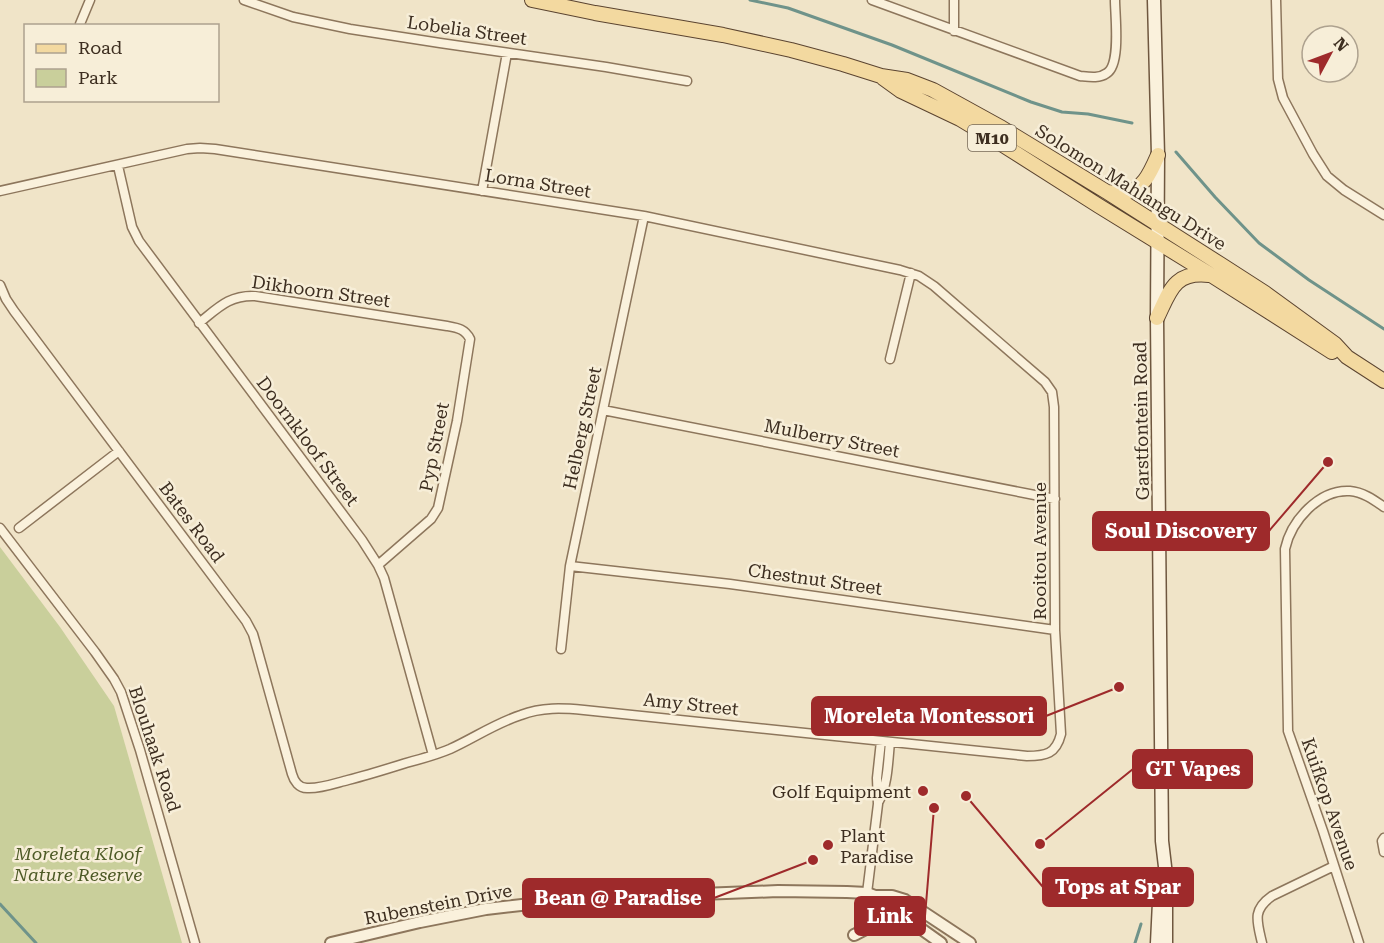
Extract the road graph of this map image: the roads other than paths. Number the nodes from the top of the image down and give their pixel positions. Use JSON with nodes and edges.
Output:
{"nodes":[{"id":1,"x":90,"y":0,"type":"edge"},
{"id":2,"x":244,"y":0,"type":"edge"},
{"id":3,"x":532,"y":0,"type":"edge"},
{"id":4,"x":872,"y":0,"type":"edge"},
{"id":5,"x":954,"y":0,"type":"edge"},
{"id":6,"x":1115,"y":0,"type":"edge"},
{"id":7,"x":1154,"y":0,"type":"edge"},
{"id":8,"x":1276,"y":0,"type":"edge"},
{"id":9,"x":80,"y":24,"type":"dead end"},
{"id":10,"x":954,"y":31,"type":"junction"},
{"id":11,"x":507,"y":53,"type":"junction"},
{"id":12,"x":881,"y":76,"type":"junction"},
{"id":13,"x":687,"y":81,"type":"dead end"},
{"id":14,"x":1158,"y":155,"type":"junction"},
{"id":15,"x":118,"y":166,"type":"junction"},
{"id":16,"x":0,"y":191,"type":"edge"},
{"id":17,"x":482,"y":191,"type":"junction"},
{"id":18,"x":1107,"y":192,"type":"junction"},
{"id":19,"x":1384,"y":215,"type":"edge"},
{"id":20,"x":644,"y":216,"type":"junction"},
{"id":21,"x":1158,"y":224,"type":"junction"},
{"id":22,"x":1158,"y":243,"type":"junction"},
{"id":23,"x":911,"y":273,"type":"junction"},
{"id":24,"x":1211,"y":275,"type":"junction"},
{"id":25,"x":0,"y":285,"type":"edge"},
{"id":26,"x":1157,"y":318,"type":"junction"},
{"id":27,"x":199,"y":323,"type":"junction"},
{"id":28,"x":447,"y":326,"type":"joint"},
{"id":29,"x":1347,"y":357,"type":"junction"},
{"id":30,"x":890,"y":359,"type":"dead end"},
{"id":31,"x":1036,"y":375,"type":"joint"},
{"id":32,"x":1384,"y":381,"type":"edge"},
{"id":33,"x":603,"y":410,"type":"junction"},
{"id":34,"x":119,"y":451,"type":"junction"},
{"id":35,"x":1055,"y":498,"type":"junction"},
{"id":36,"x":1384,"y":507,"type":"edge"},
{"id":37,"x":0,"y":528,"type":"edge"},
{"id":38,"x":19,"y":528,"type":"dead end"},
{"id":39,"x":378,"y":565,"type":"junction"},
{"id":40,"x":570,"y":566,"type":"junction"},
{"id":41,"x":1055,"y":630,"type":"junction"},
{"id":42,"x":561,"y":649,"type":"dead end"},
{"id":43,"x":1061,"y":734,"type":"joint"},
{"id":44,"x":885,"y":741,"type":"junction"},
{"id":45,"x":433,"y":755,"type":"junction"},
{"id":46,"x":318,"y":787,"type":"joint"},
{"id":47,"x":1384,"y":838,"type":"edge"},
{"id":48,"x":1162,"y":841,"type":"junction"},
{"id":49,"x":1384,"y":852,"type":"edge"},
{"id":50,"x":1334,"y":866,"type":"junction"},
{"id":51,"x":871,"y":894,"type":"junction"},
{"id":52,"x":927,"y":932,"type":"junction"},
{"id":53,"x":854,"y":935,"type":"dead end"},
{"id":54,"x":195,"y":943,"type":"edge"},
{"id":55,"x":331,"y":943,"type":"edge"},
{"id":56,"x":941,"y":943,"type":"edge"},
{"id":57,"x":970,"y":943,"type":"edge"},
{"id":58,"x":1157,"y":943,"type":"edge"},
{"id":59,"x":1166,"y":943,"type":"edge"},
{"id":60,"x":1262,"y":943,"type":"edge"},
{"id":61,"x":1359,"y":943,"type":"edge"}],
"edges":[{"from":1,"to":9,"type":"street"},
{"from":2,"to":11,"type":"street","name":"Lobelia Street"},
{"from":3,"to":12,"type":"main road","name":"Solomon Mahlangu Drive"},
{"from":4,"to":10,"type":"street"},
{"from":5,"to":10,"type":"street"},
{"from":6,"to":10,"type":"street"},
{"from":7,"to":14,"type":"main road","name":"Garstfontein Road"},
{"from":8,"to":19,"type":"street"},
{"from":11,"to":13,"type":"street","name":"Lobelia Street"},
{"from":11,"to":17,"type":"street"},
{"from":12,"to":18,"type":"main road","name":"Solomon Mahlangu Drive","number":"M10"},
{"from":12,"to":22,"type":"main road","name":"Solomon Mahlangu Drive","number":"M10"},
{"from":14,"to":18,"type":"main road"},
{"from":14,"to":21,"type":"main road","name":"Garstfontein Road"},
{"from":15,"to":16,"type":"street","name":"Lorna Street"},
{"from":15,"to":17,"type":"street","name":"Lorna Street"},
{"from":15,"to":27,"type":"street","name":"Doornkloof Street"},
{"from":17,"to":20,"type":"street","name":"Lorna Street"},
{"from":18,"to":21,"type":"main road","name":"Solomon Mahlangu Drive","number":"M10"},
{"from":20,"to":23,"type":"street","name":"Lorna Street"},
{"from":20,"to":33,"type":"street","name":"Helberg Street"},
{"from":21,"to":22,"type":"main road","name":"Garstfontein Road"},
{"from":21,"to":29,"type":"main road","name":"Solomon Mahlangu Drive"},
{"from":22,"to":24,"type":"main road","name":"Solomon Mahlangu Drive"},
{"from":22,"to":26,"type":"main road","name":"Garstfontein Road"},
{"from":23,"to":30,"type":"street"},
{"from":23,"to":31,"type":"street","name":"Lorna Street"},
{"from":24,"to":26,"type":"main road"},
{"from":24,"to":29,"type":"main road","name":"Solomon Mahlangu Drive"},
{"from":25,"to":34,"type":"street","name":"Bates Road"},
{"from":26,"to":48,"type":"main road","name":"Garstfontein Road"},
{"from":27,"to":28,"type":"street","name":"Dikhoorn Street"},
{"from":27,"to":39,"type":"street","name":"Doornkloof Street"},
{"from":28,"to":39,"type":"street","name":"Pyp Street"},
{"from":29,"to":32,"type":"main road","name":"Solomon Mahlangu Drive"},
{"from":31,"to":35,"type":"street","name":"Rooitou Avenue"},
{"from":33,"to":35,"type":"street","name":"Mulberry Street"},
{"from":33,"to":40,"type":"street","name":"Helberg Street"},
{"from":34,"to":38,"type":"street"},
{"from":34,"to":46,"type":"street","name":"Bates Road"},
{"from":35,"to":41,"type":"street","name":"Rooitou Avenue"},
{"from":36,"to":50,"type":"street","name":"Kuifkop Avenue"},
{"from":37,"to":54,"type":"street","name":"Blouhaak Road"},
{"from":39,"to":45,"type":"street","name":"Doornkloof Street"},
{"from":40,"to":41,"type":"street","name":"Chestnut Street"},
{"from":40,"to":42,"type":"street","name":"Helberg Street"},
{"from":41,"to":43,"type":"street","name":"Rooitou Avenue"},
{"from":43,"to":44,"type":"street","name":"Amy Street"},
{"from":44,"to":45,"type":"street","name":"Amy Street"},
{"from":44,"to":51,"type":"street"},
{"from":45,"to":46,"type":"street","name":"Amy Street"},
{"from":47,"to":49,"type":"street"},
{"from":48,"to":58,"type":"main road","name":"Garstfontein Road"},
{"from":48,"to":59,"type":"main road","name":"Garstfontein Road"},
{"from":50,"to":60,"type":"street"},
{"from":50,"to":61,"type":"street","name":"Kuifkop Avenue"},
{"from":51,"to":52,"type":"street"},
{"from":51,"to":55,"type":"street","name":"Rubenstein Drive"},
{"from":51,"to":57,"type":"street","name":"Rubenstein Drive"},
{"from":52,"to":53,"type":"street"},
{"from":52,"to":56,"type":"street"}]}
